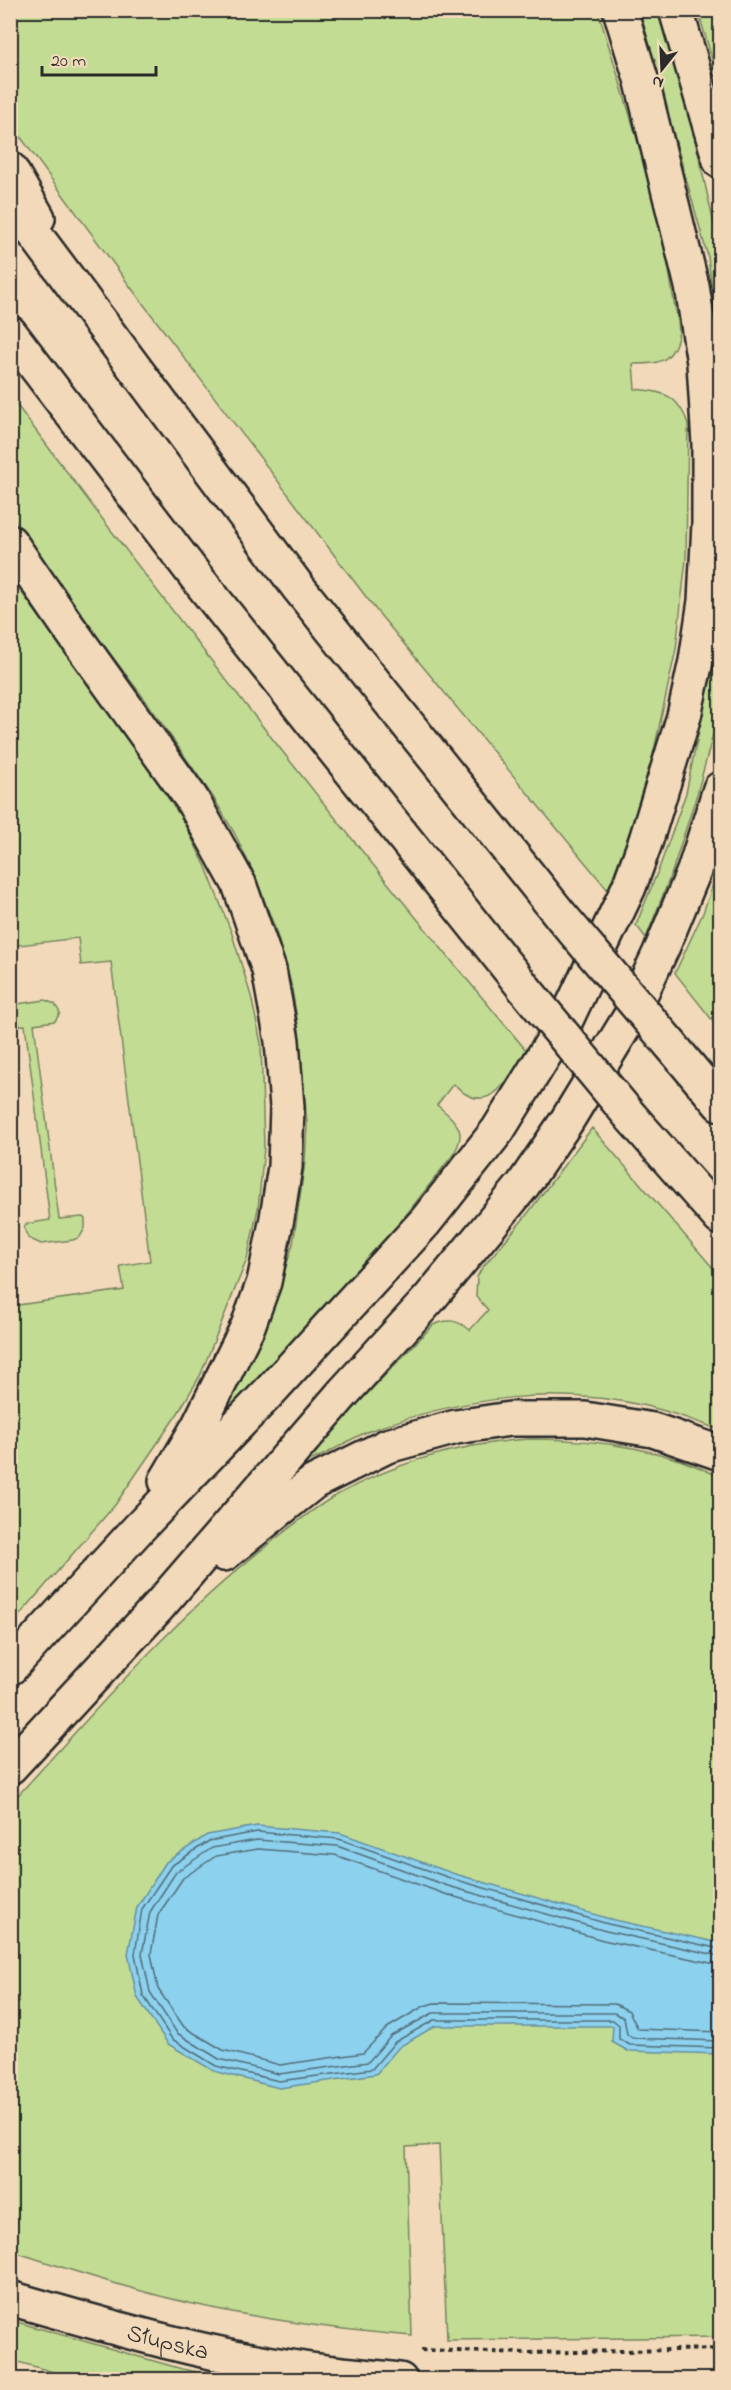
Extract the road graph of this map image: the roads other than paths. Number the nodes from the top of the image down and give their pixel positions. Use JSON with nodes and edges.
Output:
{"nodes":[{"id":1,"x":620,"y":10,"type":"edge"},
{"id":2,"x":676,"y":10,"type":"edge"},
{"id":3,"x":720,"y":161,"type":"edge"},
{"id":4,"x":10,"y":169,"type":"edge"},
{"id":5,"x":10,"y":201,"type":"edge"},
{"id":6,"x":83,"y":301,"type":"junction"},
{"id":7,"x":10,"y":333,"type":"edge"},
{"id":8,"x":10,"y":542,"type":"edge"},
{"id":9,"x":720,"y":789,"type":"edge"},
{"id":10,"x":720,"y":1104,"type":"edge"},
{"id":11,"x":720,"y":1218,"type":"edge"},
{"id":12,"x":720,"y":1453,"type":"edge"},
{"id":13,"x":138,"y":1529,"type":"junction"},
{"id":14,"x":159,"y":1606,"type":"junction"},
{"id":15,"x":10,"y":1668,"type":"edge"},
{"id":16,"x":10,"y":1767,"type":"edge"},
{"id":17,"x":10,"y":2298,"type":"edge"},
{"id":18,"x":400,"y":2379,"type":"edge"}],
"edges":[{"from":1,"to":13,"type":"main road"},
{"from":2,"to":3,"type":"main road"},
{"from":4,"to":6,"type":"main road"},
{"from":5,"to":6,"type":"main road"},
{"from":6,"to":10,"type":"main road","bridge":true},
{"from":7,"to":11,"type":"main road","bridge":true},
{"from":8,"to":13,"type":"main road"},
{"from":9,"to":14,"type":"main road"},
{"from":12,"to":14,"type":"main road"},
{"from":13,"to":15,"type":"main road"},
{"from":14,"to":16,"type":"main road"},
{"from":17,"to":18,"type":"main road","name":"Słupska"}]}
